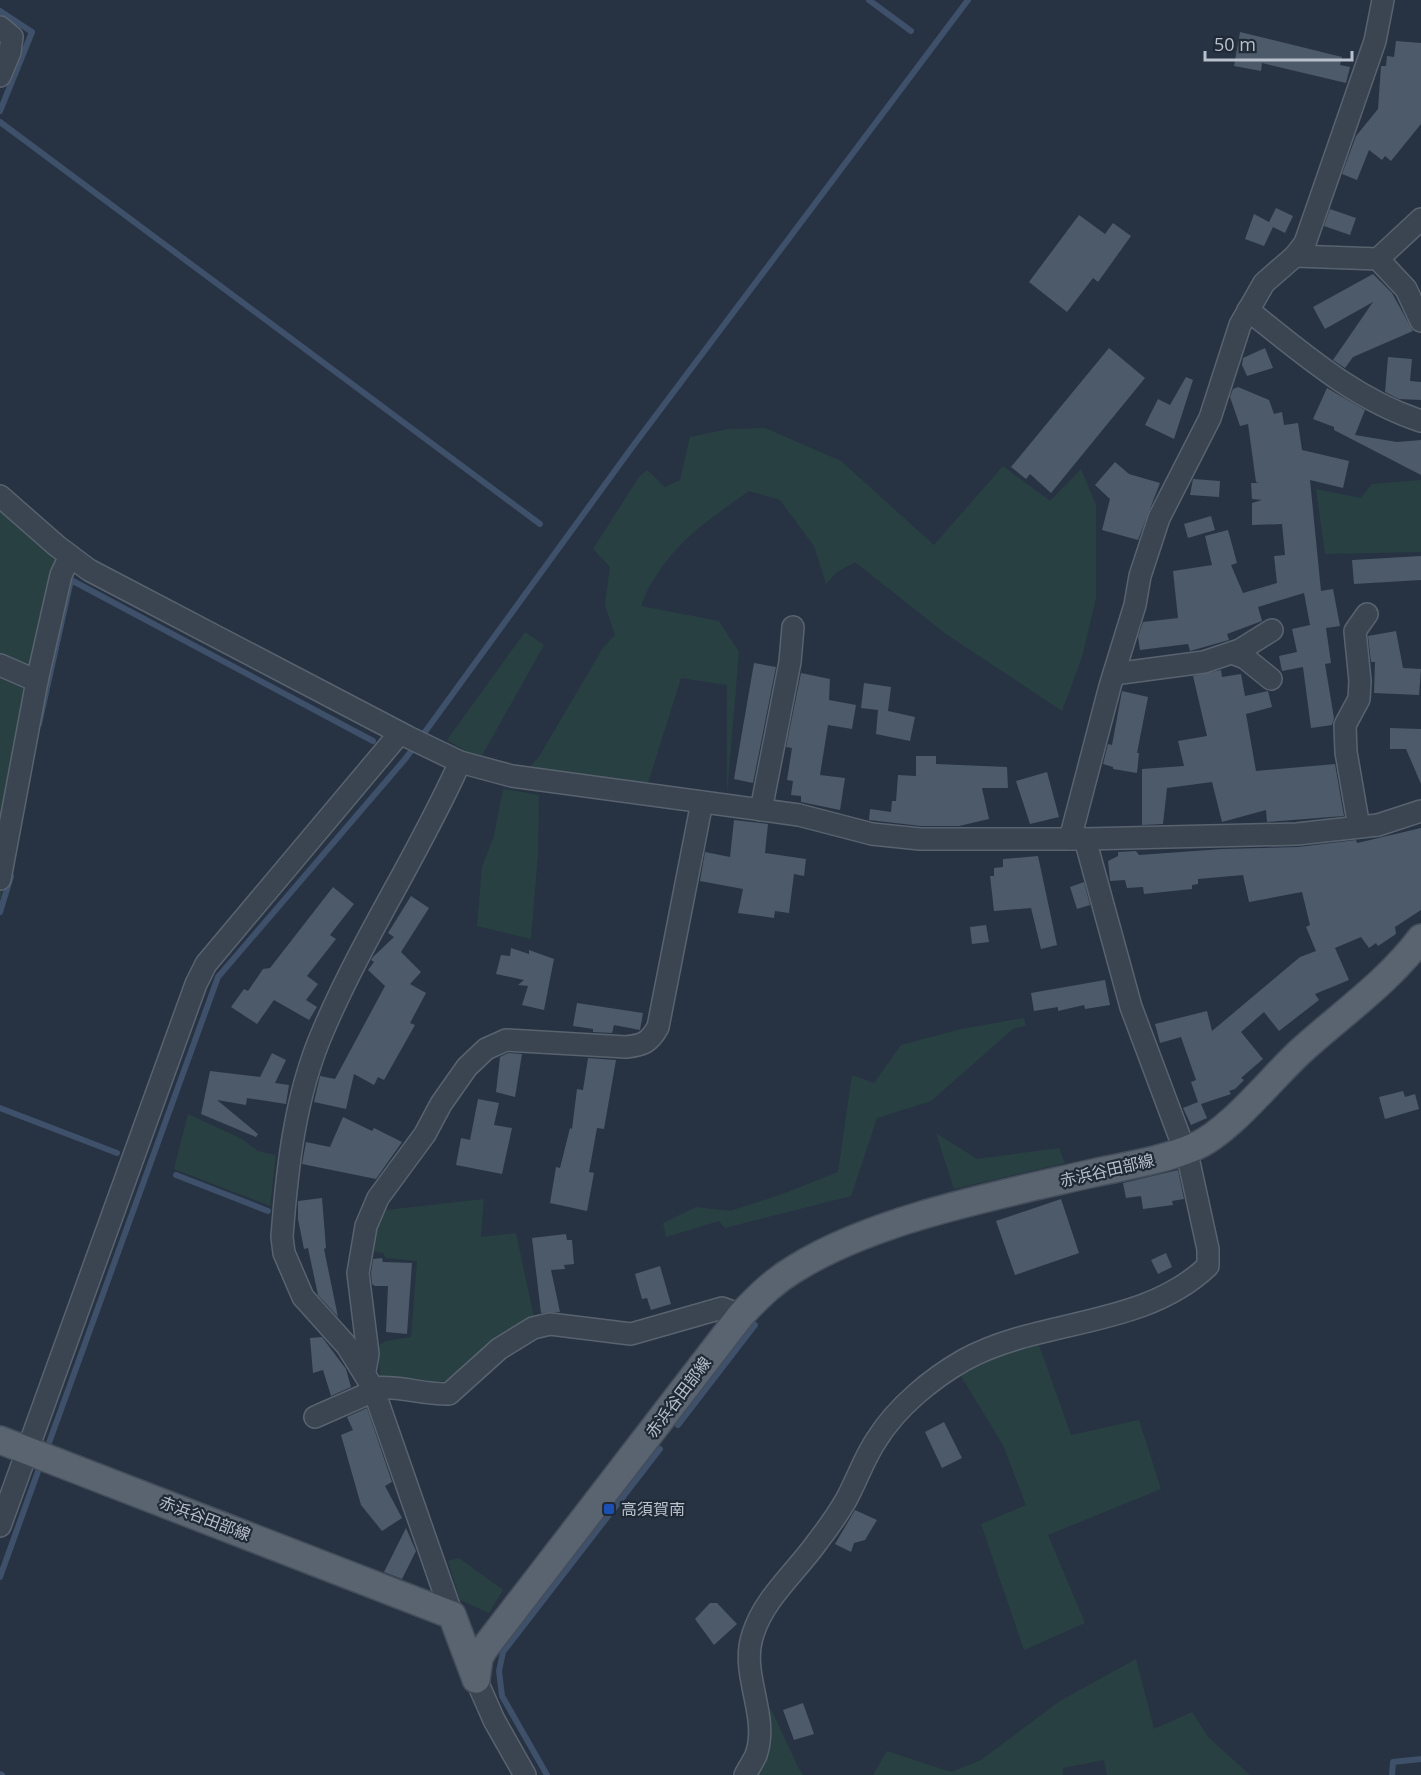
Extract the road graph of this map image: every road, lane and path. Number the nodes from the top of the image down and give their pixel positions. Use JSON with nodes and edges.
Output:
{"nodes":[{"id":1,"x":1383,"y":0,"type":"edge"},
{"id":2,"x":0,"y":27,"type":"edge"},
{"id":3,"x":0,"y":76,"type":"edge"},
{"id":4,"x":1421,"y":219,"type":"edge"},
{"id":5,"x":1295,"y":256,"type":"junction"},
{"id":6,"x":1378,"y":259,"type":"junction"},
{"id":7,"x":1248,"y":310,"type":"junction"},
{"id":8,"x":1421,"y":321,"type":"edge"},
{"id":9,"x":1421,"y":421,"type":"edge"},
{"id":10,"x":0,"y":496,"type":"edge"},
{"id":11,"x":70,"y":556,"type":"junction"},
{"id":12,"x":1367,"y":614,"type":"dead end"},
{"id":13,"x":794,"y":627,"type":"dead end"},
{"id":14,"x":1272,"y":630,"type":"dead end"},
{"id":15,"x":1232,"y":653,"type":"junction"},
{"id":16,"x":0,"y":665,"type":"edge"},
{"id":17,"x":1114,"y":674,"type":"junction"},
{"id":18,"x":1271,"y":680,"type":"dead end"},
{"id":19,"x":37,"y":681,"type":"junction"},
{"id":20,"x":410,"y":738,"type":"junction"},
{"id":21,"x":460,"y":762,"type":"junction"},
{"id":22,"x":702,"y":802,"type":"junction"},
{"id":23,"x":761,"y":810,"type":"junction"},
{"id":24,"x":1421,"y":811,"type":"edge"},
{"id":25,"x":1359,"y":827,"type":"junction"},
{"id":26,"x":1077,"y":839,"type":"junction"},
{"id":27,"x":0,"y":879,"type":"edge"},
{"id":28,"x":1421,"y":938,"type":"edge"},
{"id":29,"x":1185,"y":1151,"type":"junction"},
{"id":30,"x":741,"y":1315,"type":"junction"},
{"id":31,"x":371,"y":1383,"type":"junction"},
{"id":32,"x":315,"y":1417,"type":"dead end"},
{"id":33,"x":0,"y":1440,"type":"edge"},
{"id":34,"x":39,"y":1454,"type":"junction"},
{"id":35,"x":0,"y":1526,"type":"edge"},
{"id":36,"x":452,"y":1615,"type":"junction"},
{"id":37,"x":476,"y":1679,"type":"junction"},
{"id":38,"x":525,"y":1775,"type":"edge"},
{"id":39,"x":745,"y":1775,"type":"edge"}],
"edges":[{"from":1,"to":5,"type":"street"},
{"from":2,"to":3,"type":"street"},
{"from":4,"to":6,"type":"street"},
{"from":5,"to":6,"type":"street"},
{"from":5,"to":7,"type":"street"},
{"from":6,"to":8,"type":"street"},
{"from":7,"to":9,"type":"street"},
{"from":7,"to":17,"type":"street"},
{"from":10,"to":11,"type":"street"},
{"from":11,"to":19,"type":"street"},
{"from":11,"to":20,"type":"street"},
{"from":12,"to":25,"type":"street"},
{"from":13,"to":23,"type":"street"},
{"from":14,"to":15,"type":"street"},
{"from":15,"to":17,"type":"street"},
{"from":15,"to":18,"type":"street"},
{"from":16,"to":19,"type":"street"},
{"from":17,"to":26,"type":"street"},
{"from":19,"to":27,"type":"street"},
{"from":20,"to":21,"type":"street"},
{"from":20,"to":34,"type":"street"},
{"from":21,"to":22,"type":"street"},
{"from":21,"to":31,"type":"street"},
{"from":22,"to":23,"type":"street"},
{"from":22,"to":31,"type":"street"},
{"from":23,"to":26,"type":"street"},
{"from":24,"to":25,"type":"street"},
{"from":25,"to":26,"type":"street"},
{"from":26,"to":29,"type":"street"},
{"from":28,"to":29,"type":"main road","name":"赤浜谷田部線"},
{"from":29,"to":30,"type":"main road","name":"赤浜谷田部線"},
{"from":29,"to":39,"type":"street"},
{"from":30,"to":31,"type":"street"},
{"from":30,"to":37,"type":"main road","name":"赤浜谷田部線"},
{"from":31,"to":32,"type":"street"},
{"from":31,"to":36,"type":"street"},
{"from":33,"to":34,"type":"main road","name":"赤浜谷田部線"},
{"from":34,"to":35,"type":"street"},
{"from":34,"to":36,"type":"main road","name":"赤浜谷田部線"},
{"from":36,"to":37,"type":"main road"},
{"from":37,"to":38,"type":"street"}]}
